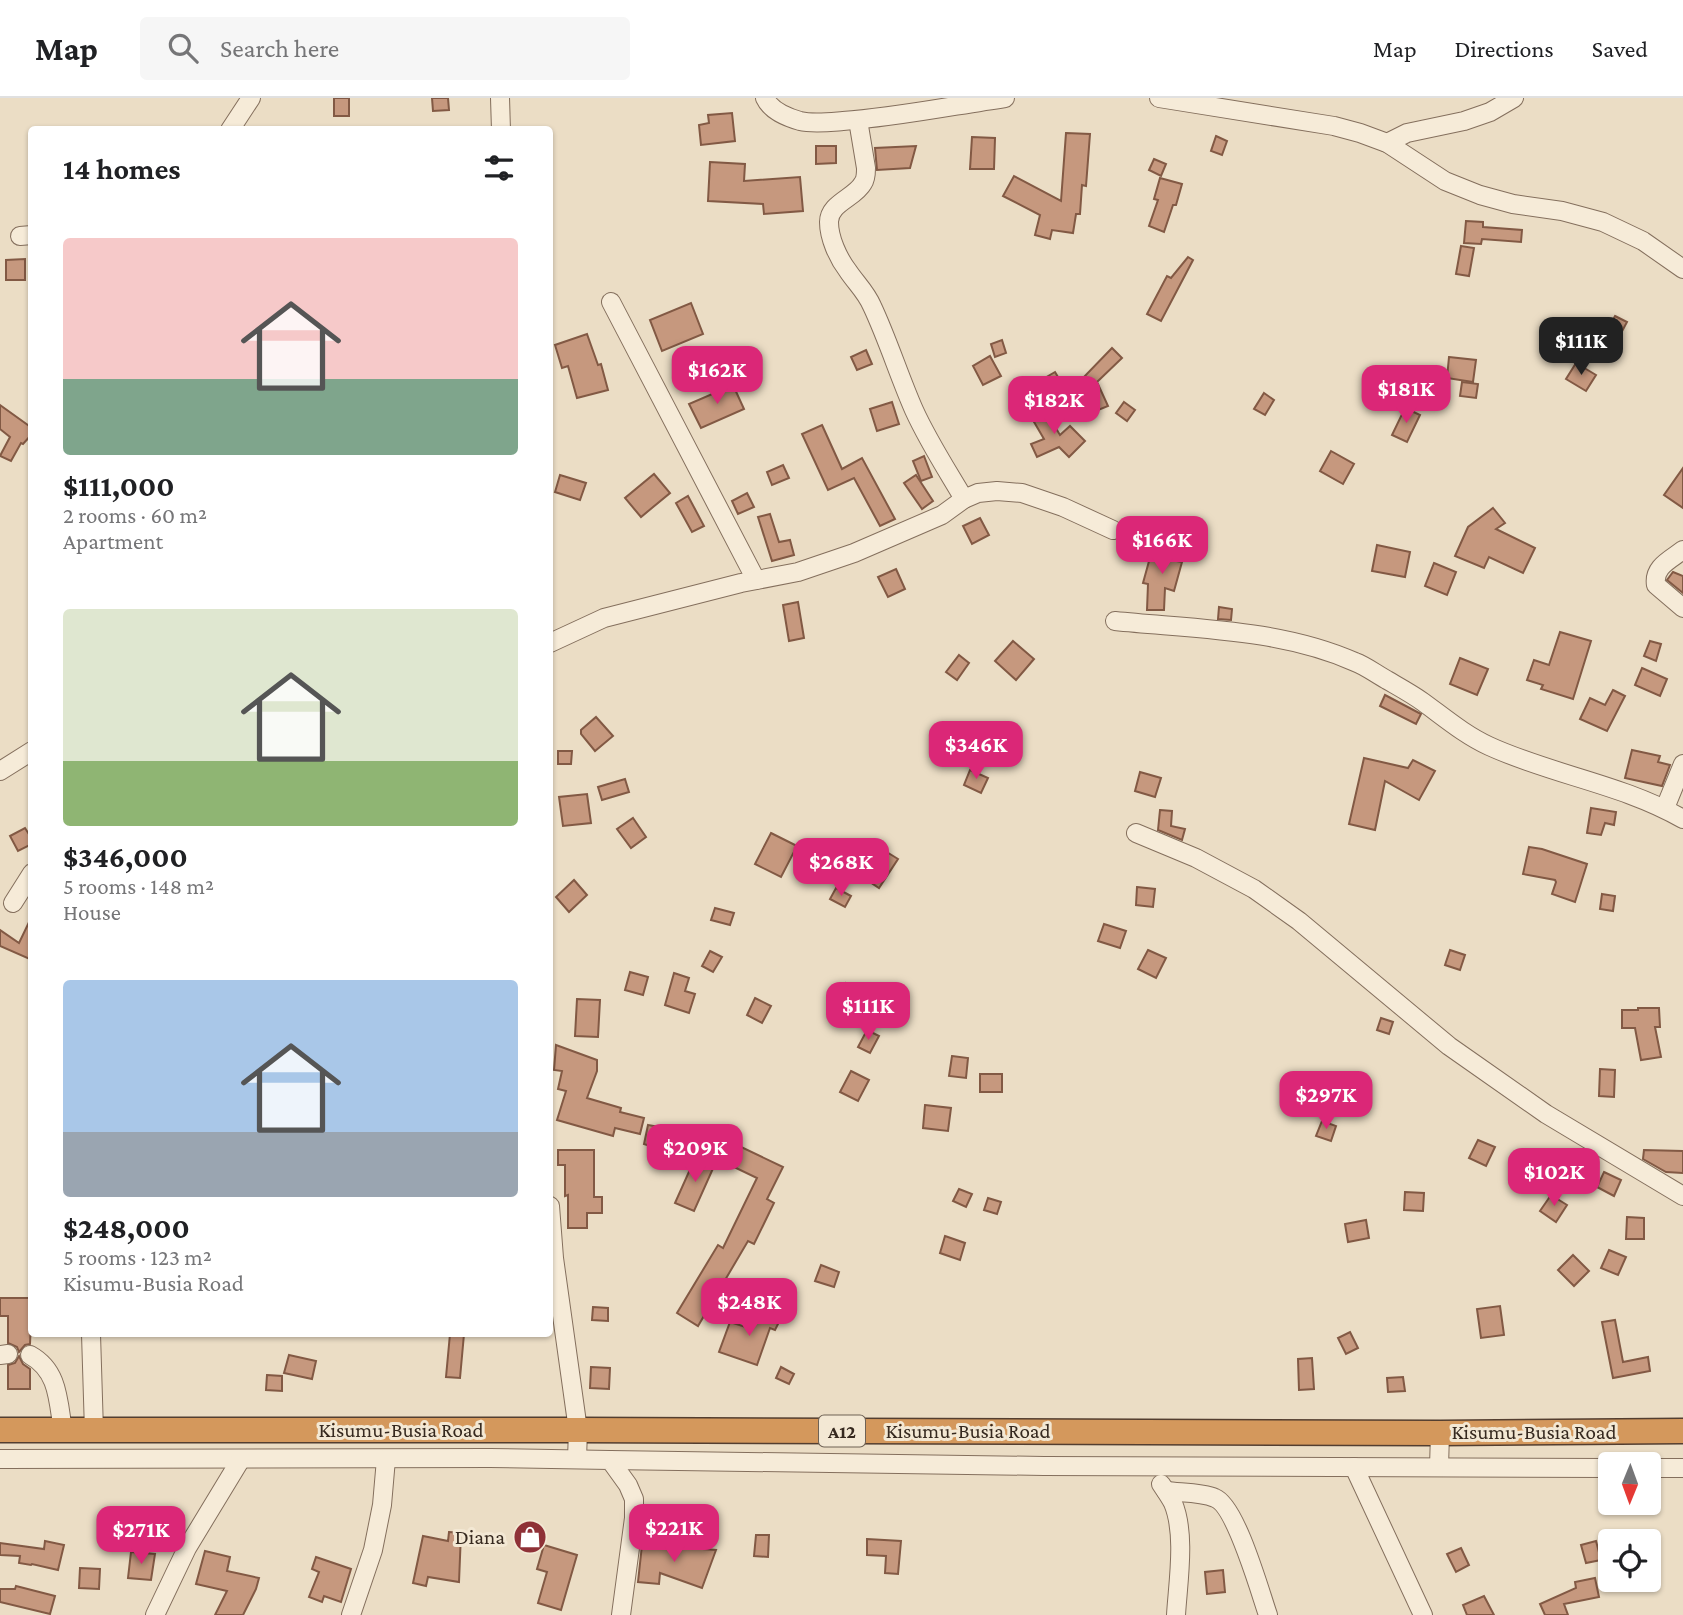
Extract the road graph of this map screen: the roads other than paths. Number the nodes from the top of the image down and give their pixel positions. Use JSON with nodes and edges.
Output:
{"nodes":[{"id":1,"x":251,"y":98,"type":"edge"},
{"id":2,"x":500,"y":98,"type":"edge"},
{"id":3,"x":765,"y":98,"type":"edge"},
{"id":4,"x":1005,"y":98,"type":"edge"},
{"id":5,"x":1159,"y":98,"type":"edge"},
{"id":6,"x":1514,"y":98,"type":"edge"},
{"id":7,"x":1216,"y":103,"type":"edge"},
{"id":8,"x":858,"y":120,"type":"junction"},
{"id":9,"x":233,"y":126,"type":"edge"},
{"id":10,"x":501,"y":126,"type":"edge"},
{"id":11,"x":1387,"y":143,"type":"junction"},
{"id":12,"x":1683,"y":269,"type":"edge"},
{"id":13,"x":611,"y":302,"type":"dead end"},
{"id":14,"x":964,"y":499,"type":"junction"},
{"id":15,"x":1113,"y":530,"type":"dead end"},
{"id":16,"x":1683,"y":550,"type":"edge"},
{"id":17,"x":756,"y":580,"type":"junction"},
{"id":18,"x":1683,"y":608,"type":"edge"},
{"id":19,"x":1115,"y":621,"type":"dead end"},
{"id":20,"x":553,"y":642,"type":"edge"},
{"id":21,"x":28,"y":754,"type":"edge"},
{"id":22,"x":1683,"y":764,"type":"edge"},
{"id":23,"x":0,"y":771,"type":"edge"},
{"id":24,"x":1665,"y":808,"type":"junction"},
{"id":25,"x":1683,"y":819,"type":"edge"},
{"id":26,"x":1136,"y":833,"type":"dead end"},
{"id":27,"x":28,"y":879,"type":"edge"},
{"id":28,"x":13,"y":903,"type":"dead end"},
{"id":29,"x":1683,"y":1196,"type":"edge"},
{"id":30,"x":553,"y":1245,"type":"edge"},
{"id":31,"x":91,"y":1337,"type":"edge"},
{"id":32,"x":30,"y":1355,"type":"dead end"},
{"id":33,"x":0,"y":1430,"type":"edge"},
{"id":34,"x":578,"y":1430,"type":"junction"},
{"id":35,"x":63,"y":1431,"type":"junction"},
{"id":36,"x":94,"y":1431,"type":"junction"},
{"id":37,"x":1683,"y":1432,"type":"edge"},
{"id":38,"x":1440,"y":1433,"type":"junction"},
{"id":39,"x":0,"y":1458,"type":"edge"},
{"id":40,"x":386,"y":1459,"type":"junction"},
{"id":41,"x":577,"y":1459,"type":"junction"},
{"id":42,"x":241,"y":1460,"type":"junction"},
{"id":43,"x":610,"y":1460,"type":"junction"},
{"id":44,"x":1150,"y":1466,"type":"junction"},
{"id":45,"x":1354,"y":1467,"type":"junction"},
{"id":46,"x":1439,"y":1467,"type":"junction"},
{"id":47,"x":1598,"y":1468,"type":"edge"},
{"id":48,"x":1661,"y":1468,"type":"edge"},
{"id":49,"x":1683,"y":1468,"type":"edge"},
{"id":50,"x":1166,"y":1491,"type":"junction"},
{"id":51,"x":155,"y":1615,"type":"edge"},
{"id":52,"x":351,"y":1615,"type":"edge"},
{"id":53,"x":621,"y":1615,"type":"edge"},
{"id":54,"x":1176,"y":1615,"type":"edge"},
{"id":55,"x":1268,"y":1615,"type":"edge"},
{"id":56,"x":1423,"y":1615,"type":"edge"}],
"edges":[{"from":1,"to":9,"type":"street"},
{"from":2,"to":10,"type":"street"},
{"from":3,"to":8,"type":"street"},
{"from":4,"to":8,"type":"street"},
{"from":5,"to":7,"type":"street"},
{"from":6,"to":11,"type":"street"},
{"from":7,"to":11,"type":"street"},
{"from":8,"to":14,"type":"street"},
{"from":11,"to":12,"type":"street"},
{"from":13,"to":17,"type":"street"},
{"from":14,"to":15,"type":"street"},
{"from":14,"to":17,"type":"street"},
{"from":16,"to":18,"type":"street"},
{"from":17,"to":20,"type":"street"},
{"from":19,"to":24,"type":"street"},
{"from":21,"to":23,"type":"street"},
{"from":22,"to":24,"type":"street"},
{"from":24,"to":25,"type":"street"},
{"from":26,"to":29,"type":"street"},
{"from":27,"to":28,"type":"street"},
{"from":30,"to":34,"type":"street"},
{"from":31,"to":36,"type":"street"},
{"from":32,"to":35,"type":"street"},
{"from":33,"to":35,"type":"highway","name":"Kisumu-Busia Road","number":"A12"},
{"from":34,"to":36,"type":"highway","name":"Kisumu-Busia Road","number":"A12"},
{"from":34,"to":38,"type":"highway","name":"Kisumu-Busia Road","number":"A12"},
{"from":34,"to":41,"type":"street"},
{"from":35,"to":36,"type":"highway","name":"Kisumu-Busia Road","number":"A12"},
{"from":37,"to":38,"type":"highway","name":"Kisumu-Busia Road","number":"A12"},
{"from":38,"to":46,"type":"street"},
{"from":39,"to":42,"type":"street"},
{"from":40,"to":41,"type":"street"},
{"from":40,"to":42,"type":"street"},
{"from":40,"to":52,"type":"street"},
{"from":41,"to":43,"type":"street"},
{"from":42,"to":51,"type":"street"},
{"from":43,"to":44,"type":"street"},
{"from":43,"to":53,"type":"street"},
{"from":44,"to":45,"type":"street"},
{"from":44,"to":50,"type":"street"},
{"from":45,"to":46,"type":"street"},
{"from":45,"to":56,"type":"street"},
{"from":46,"to":47,"type":"street"},
{"from":48,"to":49,"type":"street"},
{"from":50,"to":54,"type":"street"},
{"from":50,"to":55,"type":"street"}]}
